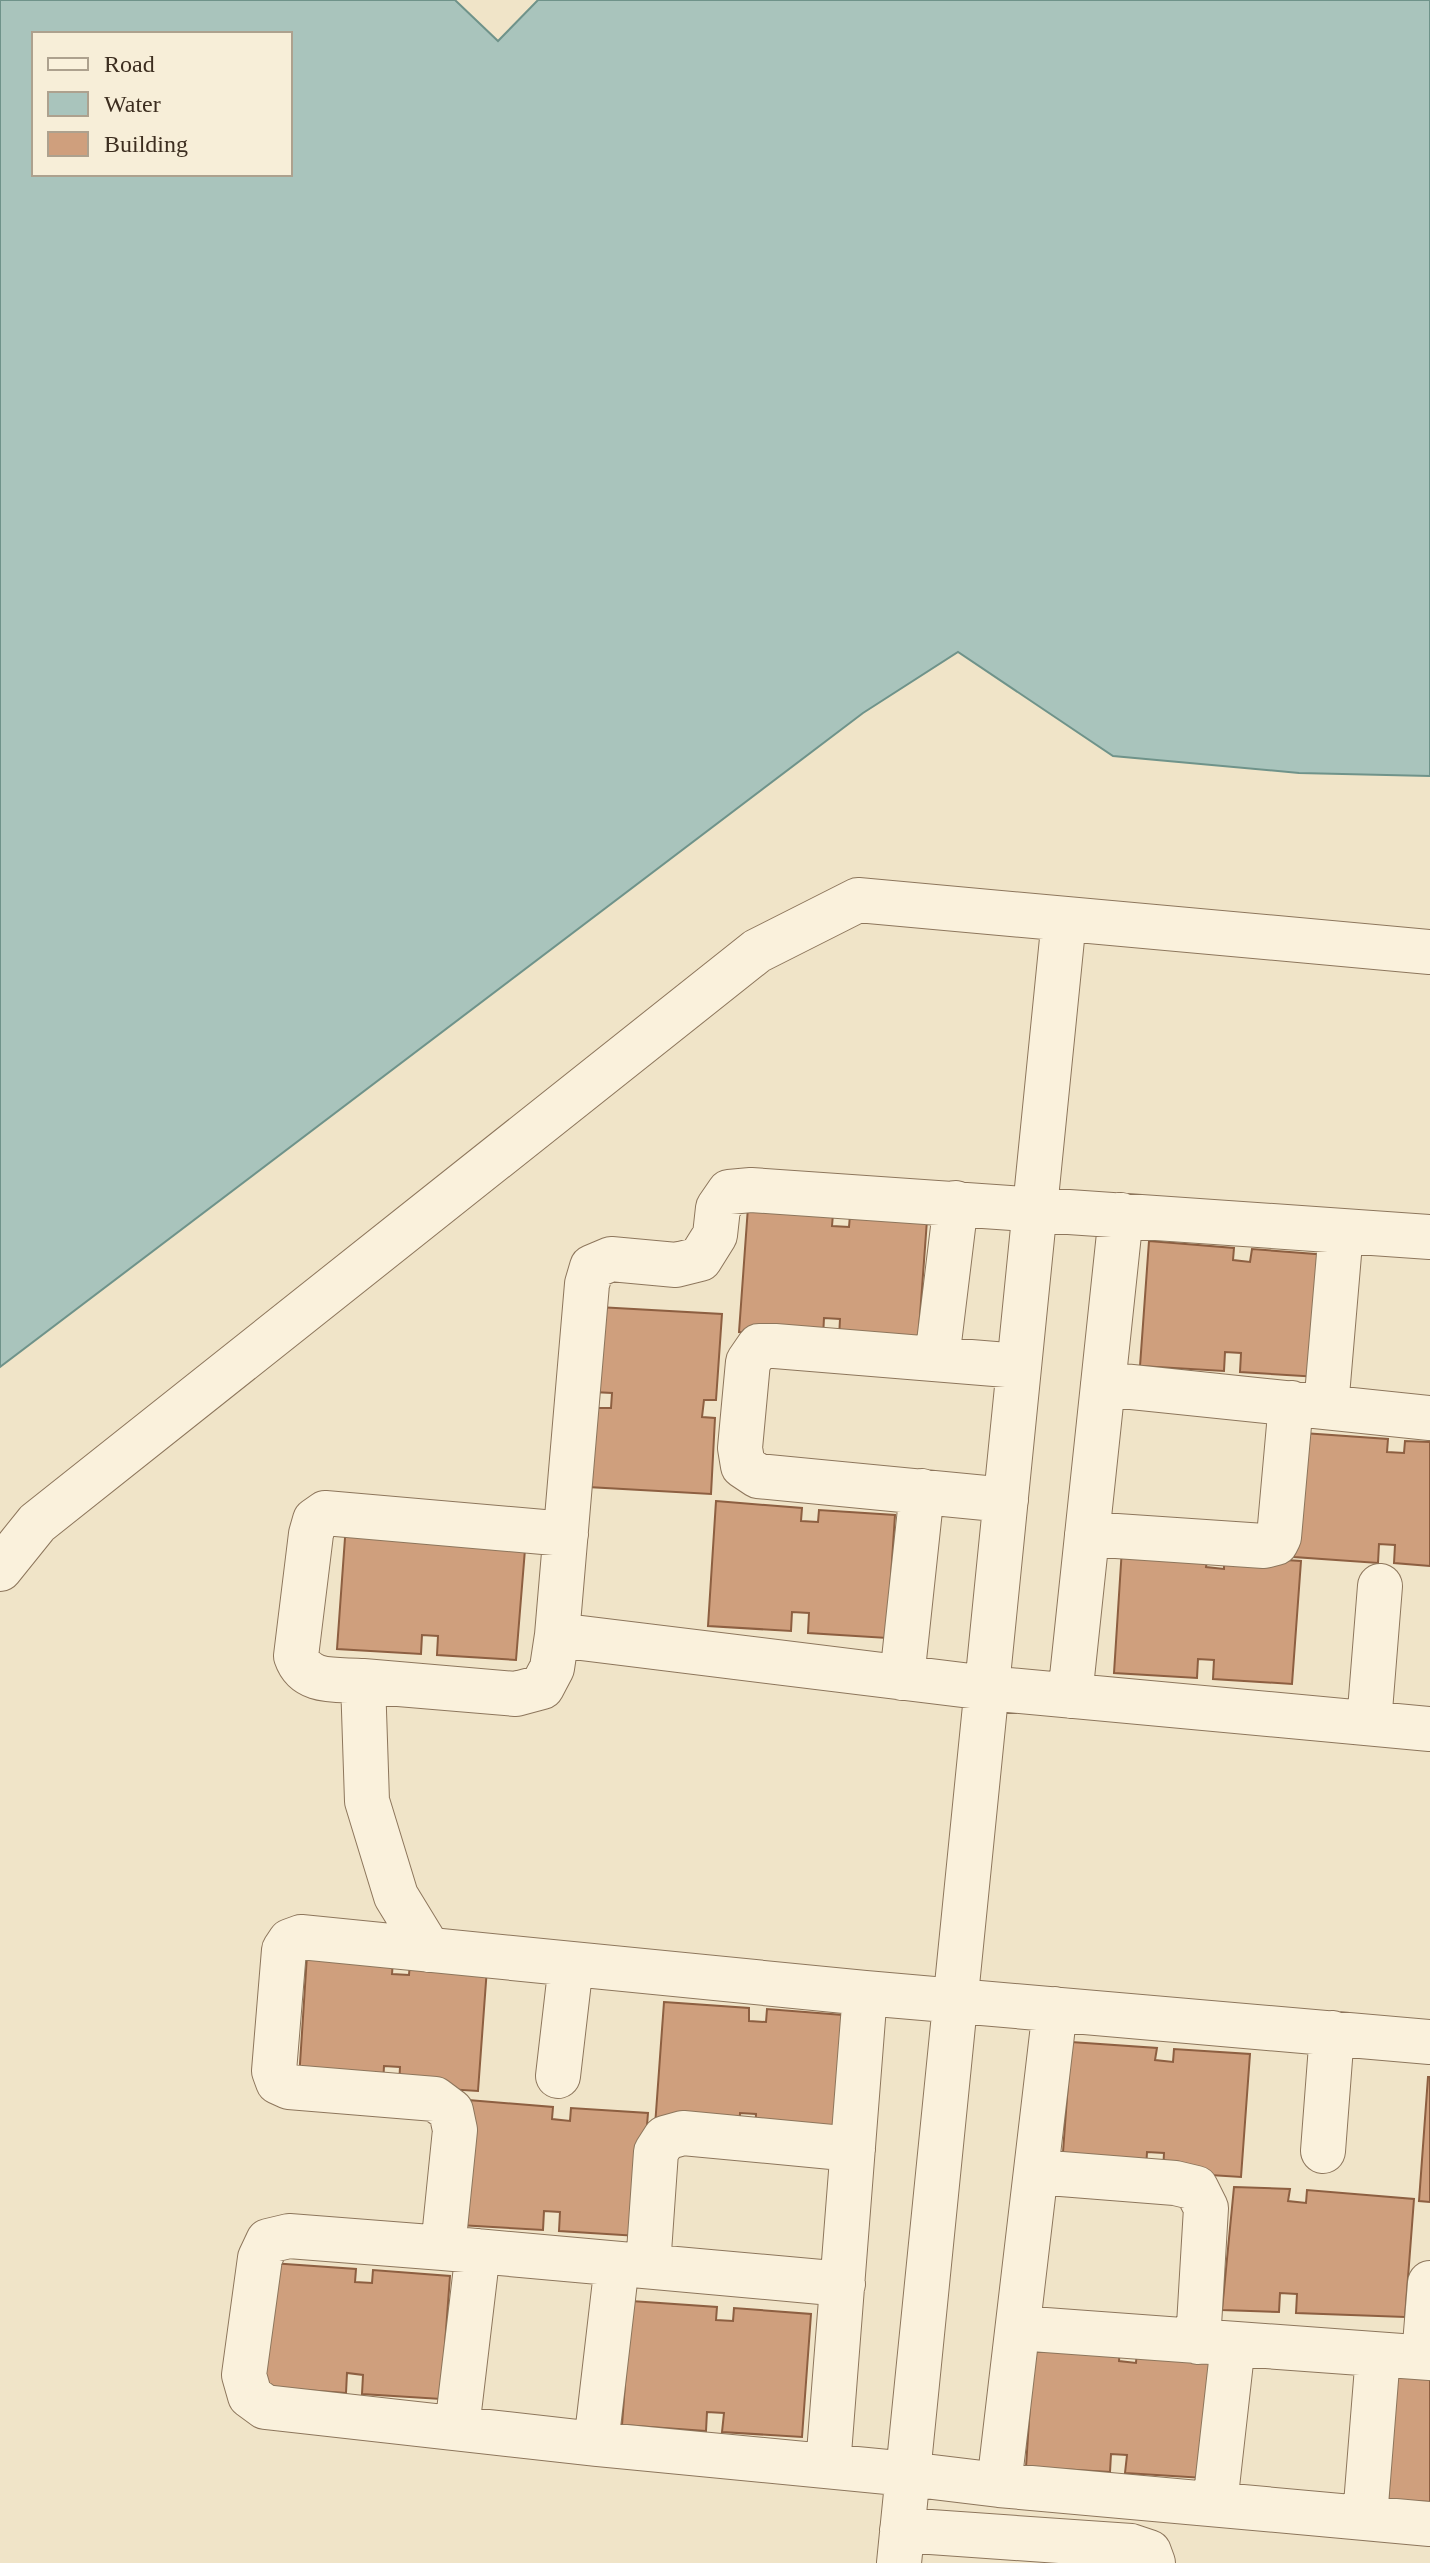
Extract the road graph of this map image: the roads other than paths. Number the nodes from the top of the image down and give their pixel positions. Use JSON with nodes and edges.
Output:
{"nodes":[{"id":1,"x":1064,"y":919,"type":"junction"},
{"id":2,"x":1430,"y":952,"type":"edge"},
{"id":3,"x":956,"y":1203,"type":"junction"},
{"id":4,"x":1035,"y":1208,"type":"junction"},
{"id":5,"x":1121,"y":1215,"type":"junction"},
{"id":6,"x":1341,"y":1231,"type":"junction"},
{"id":7,"x":1430,"y":1237,"type":"edge"},
{"id":8,"x":937,"y":1359,"type":"junction"},
{"id":9,"x":1019,"y":1366,"type":"junction"},
{"id":10,"x":1103,"y":1384,"type":"junction"},
{"id":11,"x":1308,"y":1405,"type":"junction"},
{"id":12,"x":1430,"y":1418,"type":"edge"},
{"id":13,"x":922,"y":1491,"type":"junction"},
{"id":14,"x":1006,"y":1500,"type":"junction"},
{"id":15,"x":566,"y":1534,"type":"junction"},
{"id":16,"x":1087,"y":1534,"type":"junction"},
{"id":17,"x":0,"y":1569,"type":"edge"},
{"id":18,"x":1380,"y":1586,"type":"dead end"},
{"id":19,"x":557,"y":1635,"type":"junction"},
{"id":20,"x":902,"y":1678,"type":"junction"},
{"id":21,"x":363,"y":1681,"type":"junction"},
{"id":22,"x":987,"y":1688,"type":"junction"},
{"id":23,"x":1070,"y":1696,"type":"junction"},
{"id":24,"x":1369,"y":1723,"type":"junction"},
{"id":25,"x":1430,"y":1729,"type":"edge"},
{"id":26,"x":429,"y":1950,"type":"junction"},
{"id":27,"x":571,"y":1964,"type":"junction"},
{"id":28,"x":865,"y":1993,"type":"junction"},
{"id":29,"x":956,"y":2000,"type":"junction"},
{"id":30,"x":1055,"y":2009,"type":"junction"},
{"id":31,"x":1332,"y":2033,"type":"junction"},
{"id":32,"x":1430,"y":2042,"type":"edge"},
{"id":33,"x":558,"y":2076,"type":"dead end"},
{"id":34,"x":853,"y":2149,"type":"junction"},
{"id":35,"x":1323,"y":2151,"type":"dead end"},
{"id":36,"x":1036,"y":2172,"type":"junction"},
{"id":37,"x":461,"y":2249,"type":"junction"},
{"id":38,"x":632,"y":2265,"type":"junction"},
{"id":39,"x":1430,"y":2283,"type":"edge"},
{"id":40,"x":843,"y":2284,"type":"junction"},
{"id":41,"x":1018,"y":2328,"type":"junction"},
{"id":42,"x":1215,"y":2343,"type":"junction"},
{"id":43,"x":1378,"y":2355,"type":"junction"},
{"id":44,"x":1427,"y":2358,"type":"edge"},
{"id":45,"x":457,"y":2428,"type":"junction"},
{"id":46,"x":596,"y":2444,"type":"junction"},
{"id":47,"x":828,"y":2466,"type":"junction"},
{"id":48,"x":908,"y":2474,"type":"junction"},
{"id":49,"x":999,"y":2485,"type":"junction"},
{"id":50,"x":1215,"y":2504,"type":"junction"},
{"id":51,"x":1365,"y":2517,"type":"junction"},
{"id":52,"x":1430,"y":2524,"type":"edge"},
{"id":53,"x":901,"y":2547,"type":"edge"},
{"id":54,"x":1153,"y":2563,"type":"edge"}],
"edges":[{"from":1,"to":2,"type":"street"},
{"from":1,"to":4,"type":"street"},
{"from":1,"to":17,"type":"street"},
{"from":3,"to":4,"type":"street"},
{"from":3,"to":8,"type":"street"},
{"from":3,"to":15,"type":"street"},
{"from":4,"to":5,"type":"street"},
{"from":4,"to":9,"type":"street"},
{"from":5,"to":6,"type":"street"},
{"from":5,"to":10,"type":"street"},
{"from":6,"to":7,"type":"street"},
{"from":6,"to":11,"type":"street"},
{"from":8,"to":9,"type":"street"},
{"from":8,"to":13,"type":"street"},
{"from":9,"to":14,"type":"street"},
{"from":10,"to":11,"type":"street"},
{"from":10,"to":16,"type":"street"},
{"from":11,"to":12,"type":"street"},
{"from":11,"to":16,"type":"street"},
{"from":13,"to":14,"type":"street"},
{"from":13,"to":20,"type":"street"},
{"from":14,"to":22,"type":"street"},
{"from":15,"to":19,"type":"street"},
{"from":15,"to":21,"type":"street"},
{"from":16,"to":23,"type":"street"},
{"from":18,"to":24,"type":"street"},
{"from":19,"to":20,"type":"street"},
{"from":19,"to":21,"type":"street"},
{"from":20,"to":22,"type":"street"},
{"from":21,"to":26,"type":"street"},
{"from":22,"to":23,"type":"street"},
{"from":22,"to":29,"type":"street"},
{"from":23,"to":24,"type":"street"},
{"from":24,"to":25,"type":"street"},
{"from":26,"to":27,"type":"street"},
{"from":26,"to":37,"type":"street"},
{"from":27,"to":28,"type":"street"},
{"from":27,"to":33,"type":"street"},
{"from":28,"to":29,"type":"street"},
{"from":28,"to":34,"type":"street"},
{"from":29,"to":30,"type":"street"},
{"from":29,"to":48,"type":"street"},
{"from":30,"to":31,"type":"street"},
{"from":30,"to":36,"type":"street"},
{"from":31,"to":32,"type":"street"},
{"from":31,"to":35,"type":"street"},
{"from":34,"to":38,"type":"street"},
{"from":34,"to":40,"type":"street"},
{"from":36,"to":41,"type":"street"},
{"from":36,"to":42,"type":"street"},
{"from":37,"to":38,"type":"street"},
{"from":37,"to":45,"type":"street"},
{"from":37,"to":45,"type":"street"},
{"from":38,"to":40,"type":"street"},
{"from":38,"to":46,"type":"street"},
{"from":39,"to":44,"type":"street"},
{"from":40,"to":47,"type":"street"},
{"from":41,"to":42,"type":"street"},
{"from":41,"to":49,"type":"street"},
{"from":42,"to":43,"type":"street"},
{"from":42,"to":50,"type":"street"},
{"from":43,"to":44,"type":"street"},
{"from":43,"to":51,"type":"street"},
{"from":45,"to":46,"type":"street"},
{"from":46,"to":47,"type":"street"},
{"from":47,"to":48,"type":"street"},
{"from":48,"to":49,"type":"street"},
{"from":48,"to":53,"type":"street"},
{"from":49,"to":50,"type":"street"},
{"from":50,"to":51,"type":"street"},
{"from":51,"to":52,"type":"street"},
{"from":53,"to":54,"type":"street"}]}
